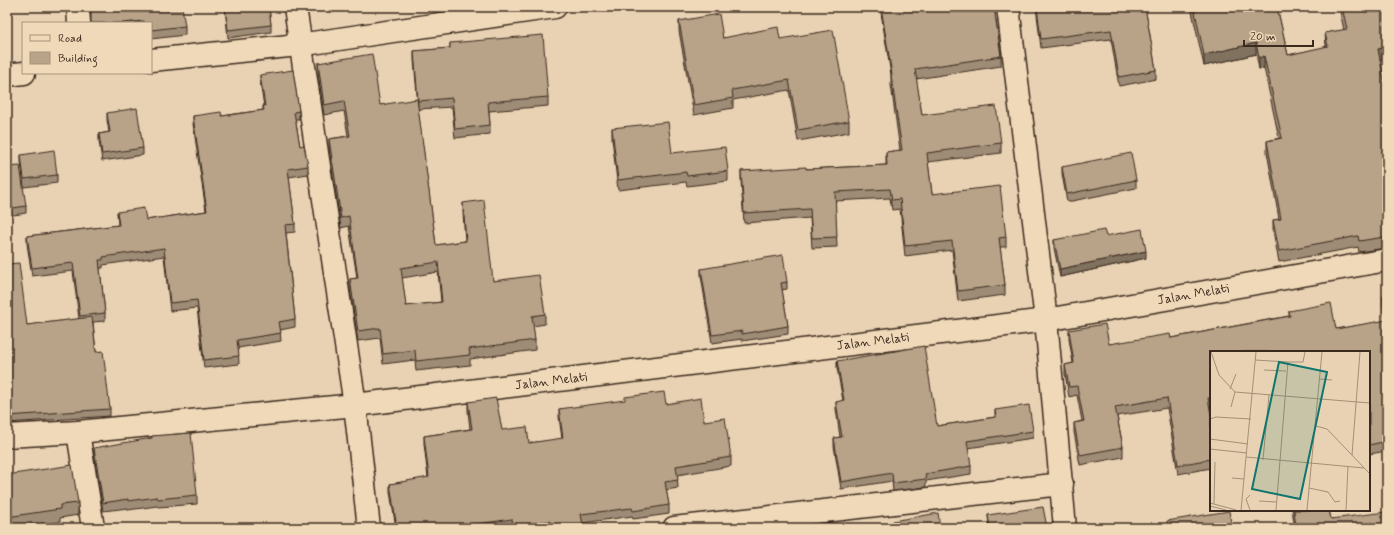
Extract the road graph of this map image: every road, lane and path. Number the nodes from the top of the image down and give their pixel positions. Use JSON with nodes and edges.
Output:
{"nodes":[{"id":1,"x":78,"y":7,"type":"edge"},
{"id":2,"x":294,"y":7,"type":"edge"},
{"id":3,"x":555,"y":7,"type":"edge"},
{"id":4,"x":1008,"y":7,"type":"edge"},
{"id":5,"x":79,"y":22,"type":"edge"},
{"id":6,"x":299,"y":45,"type":"junction"},
{"id":7,"x":152,"y":60,"type":"edge"},
{"id":8,"x":22,"y":73,"type":"edge"},
{"id":9,"x":7,"y":75,"type":"edge"},
{"id":10,"x":1387,"y":260,"type":"edge"},
{"id":11,"x":1046,"y":320,"type":"junction"},
{"id":12,"x":355,"y":405,"type":"junction"},
{"id":13,"x":78,"y":432,"type":"junction"},
{"id":14,"x":7,"y":436,"type":"edge"},
{"id":15,"x":1062,"y":484,"type":"junction"},
{"id":16,"x":93,"y":528,"type":"edge"},
{"id":17,"x":369,"y":528,"type":"edge"},
{"id":18,"x":674,"y":528,"type":"edge"},
{"id":19,"x":1065,"y":528,"type":"edge"}],
"edges":[{"from":1,"to":5,"type":"street"},
{"from":2,"to":6,"type":"street"},
{"from":3,"to":6,"type":"street"},
{"from":4,"to":11,"type":"street"},
{"from":6,"to":7,"type":"street"},
{"from":6,"to":12,"type":"street"},
{"from":8,"to":9,"type":"street"},
{"from":10,"to":11,"type":"street","name":"Jalan Melati"},
{"from":11,"to":12,"type":"street","name":"Jalan Melati"},
{"from":11,"to":15,"type":"street"},
{"from":12,"to":13,"type":"street","name":"Jalan Melati"},
{"from":12,"to":17,"type":"street"},
{"from":13,"to":14,"type":"street","name":"Jalan Melati"},
{"from":13,"to":16,"type":"street"},
{"from":15,"to":18,"type":"street"},
{"from":15,"to":19,"type":"street"}]}
